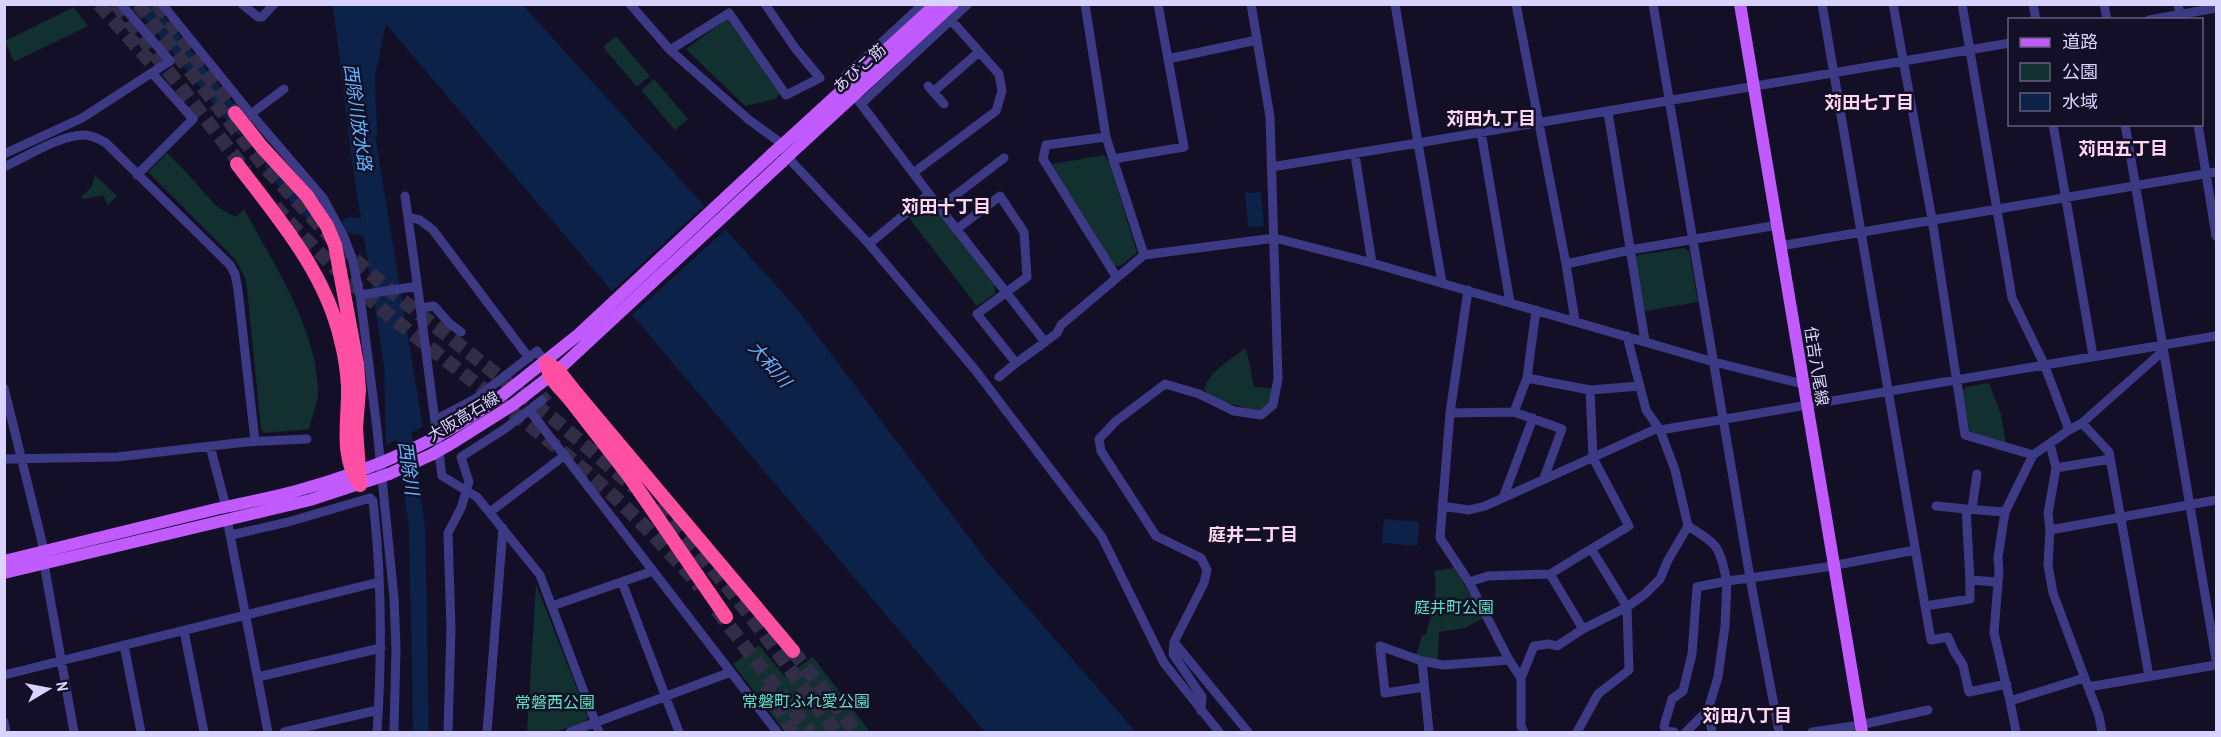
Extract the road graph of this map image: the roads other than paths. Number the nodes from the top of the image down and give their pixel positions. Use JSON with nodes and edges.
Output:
{"nodes":[{"id":1,"x":121,"y":4,"type":"edge"},
{"id":2,"x":162,"y":4,"type":"edge"},
{"id":3,"x":242,"y":4,"type":"edge"},
{"id":4,"x":274,"y":4,"type":"edge"},
{"id":5,"x":630,"y":4,"type":"edge"},
{"id":6,"x":765,"y":4,"type":"edge"},
{"id":7,"x":923,"y":4,"type":"edge"},
{"id":8,"x":936,"y":4,"type":"edge"},
{"id":9,"x":953,"y":4,"type":"edge"},
{"id":10,"x":968,"y":4,"type":"edge"},
{"id":11,"x":1084,"y":4,"type":"edge"},
{"id":12,"x":1158,"y":4,"type":"edge"},
{"id":13,"x":1251,"y":4,"type":"edge"},
{"id":14,"x":1395,"y":4,"type":"edge"},
{"id":15,"x":1516,"y":4,"type":"edge"},
{"id":16,"x":1653,"y":4,"type":"edge"},
{"id":17,"x":1740,"y":4,"type":"edge"},
{"id":18,"x":1822,"y":4,"type":"edge"},
{"id":19,"x":1893,"y":4,"type":"edge"},
{"id":20,"x":1962,"y":4,"type":"edge"},
{"id":21,"x":2217,"y":8,"type":"edge"},
{"id":22,"x":2179,"y":13,"type":"edge"},
{"id":23,"x":2158,"y":18,"type":"edge"},
{"id":24,"x":951,"y":20,"type":"junction"},
{"id":25,"x":1257,"y":40,"type":"junction"},
{"id":26,"x":2008,"y":43,"type":"edge"},
{"id":27,"x":670,"y":50,"type":"junction"},
{"id":28,"x":1971,"y":50,"type":"junction"},
{"id":29,"x":979,"y":52,"type":"junction"},
{"id":30,"x":1168,"y":58,"type":"junction"},
{"id":31,"x":1902,"y":61,"type":"junction"},
{"id":32,"x":152,"y":73,"type":"junction"},
{"id":33,"x":1834,"y":74,"type":"junction"},
{"id":34,"x":1754,"y":87,"type":"junction"},
{"id":35,"x":284,"y":89,"type":"dead end"},
{"id":36,"x":1669,"y":101,"type":"junction"},
{"id":37,"x":861,"y":104,"type":"junction"},
{"id":38,"x":944,"y":104,"type":"dead end"},
{"id":39,"x":1608,"y":112,"type":"junction"},
{"id":40,"x":235,"y":113,"type":"tunnel mouth"},
{"id":41,"x":251,"y":114,"type":"junction"},
{"id":42,"x":1539,"y":123,"type":"junction"},
{"id":43,"x":2054,"y":126,"type":"edge"},
{"id":44,"x":2125,"y":126,"type":"edge"},
{"id":45,"x":2198,"y":126,"type":"edge"},
{"id":46,"x":1481,"y":132,"type":"junction"},
{"id":47,"x":1106,"y":137,"type":"junction"},
{"id":48,"x":796,"y":141,"type":"junction"},
{"id":49,"x":1418,"y":143,"type":"junction"},
{"id":50,"x":4,"y":154,"type":"edge"},
{"id":51,"x":781,"y":154,"type":"junction"},
{"id":52,"x":1355,"y":154,"type":"junction"},
{"id":53,"x":1113,"y":159,"type":"junction"},
{"id":54,"x":997,"y":160,"type":"dead end"},
{"id":55,"x":237,"y":164,"type":"tunnel mouth"},
{"id":56,"x":4,"y":167,"type":"edge"},
{"id":57,"x":1271,"y":167,"type":"junction"},
{"id":58,"x":913,"y":172,"type":"junction"},
{"id":59,"x":2217,"y":172,"type":"edge"},
{"id":60,"x":2206,"y":173,"type":"junction"},
{"id":61,"x":137,"y":175,"type":"junction"},
{"id":62,"x":2136,"y":185,"type":"junction"},
{"id":63,"x":929,"y":194,"type":"junction"},
{"id":64,"x":405,"y":196,"type":"dead end"},
{"id":65,"x":2066,"y":197,"type":"junction"},
{"id":66,"x":939,"y":207,"type":"junction"},
{"id":67,"x":1996,"y":209,"type":"junction"},
{"id":68,"x":408,"y":217,"type":"junction"},
{"id":69,"x":1932,"y":219,"type":"junction"},
{"id":70,"x":1778,"y":225,"type":"junction"},
{"id":71,"x":957,"y":229,"type":"junction"},
{"id":72,"x":1862,"y":232,"type":"junction"},
{"id":73,"x":2217,"y":236,"type":"edge"},
{"id":74,"x":1275,"y":238,"type":"junction"},
{"id":75,"x":1694,"y":240,"type":"junction"},
{"id":76,"x":869,"y":244,"type":"junction"},
{"id":77,"x":1780,"y":246,"type":"junction"},
{"id":78,"x":1630,"y":250,"type":"junction"},
{"id":79,"x":1144,"y":255,"type":"junction"},
{"id":80,"x":1372,"y":263,"type":"junction"},
{"id":81,"x":1566,"y":264,"type":"junction"},
{"id":82,"x":1117,"y":278,"type":"junction"},
{"id":83,"x":1442,"y":283,"type":"junction"},
{"id":84,"x":415,"y":289,"type":"junction"},
{"id":85,"x":1468,"y":290,"type":"junction"},
{"id":86,"x":1007,"y":292,"type":"junction"},
{"id":87,"x":360,"y":295,"type":"junction"},
{"id":88,"x":1510,"y":302,"type":"junction"},
{"id":89,"x":420,"y":308,"type":"junction"},
{"id":90,"x":1536,"y":310,"type":"junction"},
{"id":91,"x":1575,"y":321,"type":"junction"},
{"id":92,"x":461,"y":332,"type":"dead end"},
{"id":93,"x":1627,"y":336,"type":"junction"},
{"id":94,"x":2217,"y":336,"type":"edge"},
{"id":95,"x":1645,"y":341,"type":"junction"},
{"id":96,"x":1046,"y":342,"type":"junction"},
{"id":97,"x":2163,"y":348,"type":"junction"},
{"id":98,"x":2093,"y":356,"type":"junction"},
{"id":99,"x":530,"y":358,"type":"junction"},
{"id":100,"x":1714,"y":362,"type":"junction"},
{"id":101,"x":1016,"y":363,"type":"junction"},
{"id":102,"x":2044,"y":364,"type":"junction"},
{"id":103,"x":554,"y":373,"type":"junction"},
{"id":104,"x":999,"y":377,"type":"dead end"},
{"id":105,"x":1527,"y":378,"type":"junction"},
{"id":106,"x":1956,"y":380,"type":"junction"},
{"id":107,"x":1803,"y":384,"type":"junction"},
{"id":108,"x":1640,"y":386,"type":"junction"},
{"id":109,"x":4,"y":388,"type":"edge"},
{"id":110,"x":1590,"y":390,"type":"junction"},
{"id":111,"x":1888,"y":391,"type":"junction"},
{"id":112,"x":574,"y":398,"type":"junction"},
{"id":113,"x":542,"y":400,"type":"tunnel mouth"},
{"id":114,"x":1807,"y":405,"type":"junction"},
{"id":115,"x":530,"y":411,"type":"junction"},
{"id":116,"x":1515,"y":412,"type":"junction"},
{"id":117,"x":1450,"y":413,"type":"junction"},
{"id":118,"x":1533,"y":418,"type":"junction"},
{"id":119,"x":435,"y":420,"type":"junction"},
{"id":120,"x":1722,"y":420,"type":"junction"},
{"id":121,"x":2082,"y":423,"type":"junction"},
{"id":122,"x":1659,"y":429,"type":"junction"},
{"id":123,"x":2069,"y":430,"type":"junction"},
{"id":124,"x":434,"y":437,"type":"junction"},
{"id":125,"x":307,"y":439,"type":"dead end"},
{"id":126,"x":255,"y":441,"type":"junction"},
{"id":127,"x":2050,"y":444,"type":"junction"},
{"id":128,"x":210,"y":446,"type":"junction"},
{"id":129,"x":436,"y":452,"type":"junction"},
{"id":130,"x":565,"y":455,"type":"junction"},
{"id":131,"x":2033,"y":455,"type":"junction"},
{"id":132,"x":22,"y":458,"type":"junction"},
{"id":133,"x":1593,"y":458,"type":"junction"},
{"id":134,"x":4,"y":459,"type":"edge"},
{"id":135,"x":2110,"y":459,"type":"junction"},
{"id":136,"x":384,"y":461,"type":"junction"},
{"id":137,"x":2056,"y":468,"type":"junction"},
{"id":138,"x":1977,"y":474,"type":"dead end"},
{"id":139,"x":386,"y":475,"type":"junction"},
{"id":140,"x":357,"y":476,"type":"junction"},
{"id":141,"x":1544,"y":478,"type":"junction"},
{"id":142,"x":467,"y":491,"type":"junction"},
{"id":143,"x":1503,"y":498,"type":"junction"},
{"id":144,"x":2217,"y":500,"type":"edge"},
{"id":145,"x":2190,"y":505,"type":"junction"},
{"id":146,"x":1442,"y":506,"type":"junction"},
{"id":147,"x":1936,"y":506,"type":"dead end"},
{"id":148,"x":1969,"y":509,"type":"junction"},
{"id":149,"x":490,"y":512,"type":"junction"},
{"id":150,"x":226,"y":513,"type":"junction"},
{"id":151,"x":2005,"y":513,"type":"junction"},
{"id":152,"x":2120,"y":517,"type":"junction"},
{"id":153,"x":1688,"y":526,"type":"junction"},
{"id":154,"x":503,"y":528,"type":"junction"},
{"id":155,"x":2050,"y":530,"type":"junction"},
{"id":156,"x":231,"y":535,"type":"junction"},
{"id":157,"x":1592,"y":550,"type":"junction"},
{"id":158,"x":1915,"y":550,"type":"junction"},
{"id":159,"x":44,"y":558,"type":"junction"},
{"id":160,"x":4,"y":561,"type":"edge"},
{"id":161,"x":1833,"y":566,"type":"junction"},
{"id":162,"x":653,"y":571,"type":"junction"},
{"id":163,"x":4,"y":573,"type":"edge"},
{"id":164,"x":1550,"y":574,"type":"junction"},
{"id":165,"x":1750,"y":578,"type":"junction"},
{"id":166,"x":1971,"y":580,"type":"junction"},
{"id":167,"x":1727,"y":581,"type":"junction"},
{"id":168,"x":379,"y":582,"type":"junction"},
{"id":169,"x":622,"y":582,"type":"junction"},
{"id":170,"x":1469,"y":582,"type":"junction"},
{"id":171,"x":1997,"y":582,"type":"junction"},
{"id":172,"x":552,"y":606,"type":"junction"},
{"id":173,"x":1925,"y":606,"type":"junction"},
{"id":174,"x":1627,"y":608,"type":"junction"},
{"id":175,"x":245,"y":615,"type":"junction"},
{"id":176,"x":726,"y":617,"type":"tunnel mouth"},
{"id":177,"x":1583,"y":629,"type":"junction"},
{"id":178,"x":184,"y":631,"type":"junction"},
{"id":179,"x":1174,"y":642,"type":"junction"},
{"id":180,"x":124,"y":645,"type":"junction"},
{"id":181,"x":381,"y":648,"type":"junction"},
{"id":182,"x":793,"y":651,"type":"tunnel mouth"},
{"id":183,"x":2217,"y":659,"type":"edge"},
{"id":184,"x":61,"y":660,"type":"junction"},
{"id":185,"x":1509,"y":660,"type":"junction"},
{"id":186,"x":1422,"y":661,"type":"junction"},
{"id":187,"x":2217,"y":665,"type":"edge"},
{"id":188,"x":731,"y":672,"type":"junction"},
{"id":189,"x":4,"y":675,"type":"edge"},
{"id":190,"x":2149,"y":676,"type":"junction"},
{"id":191,"x":258,"y":677,"type":"junction"},
{"id":192,"x":1521,"y":678,"type":"junction"},
{"id":193,"x":2086,"y":682,"type":"junction"},
{"id":194,"x":2007,"y":684,"type":"junction"},
{"id":195,"x":1424,"y":687,"type":"junction"},
{"id":196,"x":665,"y":697,"type":"junction"},
{"id":197,"x":2010,"y":701,"type":"junction"},
{"id":198,"x":378,"y":710,"type":"junction"},
{"id":199,"x":1708,"y":710,"type":"junction"},
{"id":200,"x":1928,"y":710,"type":"dead end"},
{"id":201,"x":1201,"y":711,"type":"junction"},
{"id":202,"x":4,"y":722,"type":"edge"},
{"id":203,"x":597,"y":728,"type":"edge"},
{"id":204,"x":1861,"y":729,"type":"edge"},
{"id":205,"x":6,"y":732,"type":"edge"},
{"id":206,"x":74,"y":732,"type":"edge"},
{"id":207,"x":141,"y":732,"type":"edge"},
{"id":208,"x":204,"y":732,"type":"edge"},
{"id":209,"x":268,"y":732,"type":"edge"},
{"id":210,"x":284,"y":732,"type":"edge"},
{"id":211,"x":377,"y":732,"type":"edge"},
{"id":212,"x":394,"y":732,"type":"edge"},
{"id":213,"x":448,"y":732,"type":"edge"},
{"id":214,"x":487,"y":732,"type":"edge"},
{"id":215,"x":570,"y":732,"type":"edge"},
{"id":216,"x":679,"y":732,"type":"edge"},
{"id":217,"x":777,"y":732,"type":"edge"},
{"id":218,"x":1220,"y":732,"type":"edge"},
{"id":219,"x":1248,"y":732,"type":"edge"},
{"id":220,"x":1429,"y":732,"type":"edge"},
{"id":221,"x":1524,"y":732,"type":"edge"},
{"id":222,"x":1577,"y":732,"type":"edge"},
{"id":223,"x":1674,"y":732,"type":"edge"},
{"id":224,"x":1686,"y":732,"type":"edge"},
{"id":225,"x":1712,"y":732,"type":"edge"},
{"id":226,"x":1779,"y":732,"type":"edge"},
{"id":227,"x":1812,"y":732,"type":"edge"},
{"id":228,"x":2016,"y":732,"type":"edge"},
{"id":229,"x":2102,"y":732,"type":"edge"}],
"edges":[{"from":1,"to":32,"type":"street"},
{"from":2,"to":41,"type":"street"},
{"from":3,"to":4,"type":"street"},
{"from":5,"to":27,"type":"street"},
{"from":6,"to":27,"type":"street"},
{"from":7,"to":37,"type":"street"},
{"from":8,"to":48,"type":"main road","name":"あびこ筋","bridge":true},
{"from":9,"to":48,"type":"main road","name":"あびこ筋","bridge":true},
{"from":10,"to":24,"type":"street"},
{"from":11,"to":47,"type":"street"},
{"from":12,"to":30,"type":"street"},
{"from":13,"to":25,"type":"street"},
{"from":14,"to":49,"type":"street"},
{"from":15,"to":42,"type":"street"},
{"from":16,"to":36,"type":"street"},
{"from":17,"to":34,"type":"main road","name":"住吉八尾線"},
{"from":18,"to":33,"type":"street"},
{"from":19,"to":31,"type":"street"},
{"from":20,"to":28,"type":"street"},
{"from":21,"to":22,"type":"street"},
{"from":22,"to":23,"type":"street"},
{"from":24,"to":29,"type":"street"},
{"from":24,"to":37,"type":"street"},
{"from":25,"to":30,"type":"street"},
{"from":25,"to":57,"type":"street"},
{"from":26,"to":28,"type":"street"},
{"from":27,"to":51,"type":"street"},
{"from":28,"to":31,"type":"street"},
{"from":28,"to":67,"type":"street"},
{"from":29,"to":38,"type":"street"},
{"from":29,"to":58,"type":"street"},
{"from":30,"to":53,"type":"street"},
{"from":31,"to":33,"type":"street"},
{"from":31,"to":69,"type":"street"},
{"from":32,"to":50,"type":"street"},
{"from":32,"to":61,"type":"street"},
{"from":33,"to":34,"type":"street"},
{"from":33,"to":72,"type":"street"},
{"from":34,"to":36,"type":"street"},
{"from":34,"to":70,"type":"main road","name":"住吉八尾線"},
{"from":35,"to":41,"type":"street"},
{"from":36,"to":39,"type":"street"},
{"from":36,"to":75,"type":"street"},
{"from":37,"to":58,"type":"street"},
{"from":39,"to":42,"type":"street"},
{"from":39,"to":78,"type":"street"},
{"from":40,"to":140,"type":"highway"},
{"from":41,"to":87,"type":"street"},
{"from":42,"to":46,"type":"street"},
{"from":42,"to":81,"type":"street"},
{"from":43,"to":65,"type":"street"},
{"from":44,"to":62,"type":"street"},
{"from":45,"to":60,"type":"street"},
{"from":46,"to":49,"type":"street"},
{"from":46,"to":88,"type":"street"},
{"from":47,"to":53,"type":"street"},
{"from":47,"to":82,"type":"street"},
{"from":48,"to":51,"type":"main road","name":"あびこ筋"},
{"from":49,"to":52,"type":"street"},
{"from":49,"to":83,"type":"street"},
{"from":51,"to":76,"type":"street"},
{"from":51,"to":103,"type":"main road","name":"大阪高石線","bridge":true},
{"from":52,"to":57,"type":"street"},
{"from":52,"to":80,"type":"street"},
{"from":53,"to":79,"type":"street"},
{"from":54,"to":66,"type":"street"},
{"from":55,"to":140,"type":"highway"},
{"from":56,"to":61,"type":"street"},
{"from":57,"to":74,"type":"street"},
{"from":58,"to":63,"type":"street"},
{"from":59,"to":60,"type":"street"},
{"from":60,"to":62,"type":"street"},
{"from":60,"to":73,"type":"street"},
{"from":61,"to":126,"type":"street"},
{"from":62,"to":65,"type":"street"},
{"from":62,"to":97,"type":"street"},
{"from":63,"to":66,"type":"street"},
{"from":63,"to":76,"type":"street"},
{"from":64,"to":68,"type":"street"},
{"from":65,"to":67,"type":"street"},
{"from":65,"to":98,"type":"street"},
{"from":66,"to":71,"type":"street"},
{"from":67,"to":69,"type":"street"},
{"from":67,"to":102,"type":"street"},
{"from":68,"to":84,"type":"street"},
{"from":68,"to":99,"type":"street"},
{"from":69,"to":72,"type":"street"},
{"from":69,"to":106,"type":"street"},
{"from":70,"to":75,"type":"street"},
{"from":70,"to":77,"type":"main road","name":"住吉八尾線"},
{"from":71,"to":86,"type":"street"},
{"from":71,"to":86,"type":"street"},
{"from":72,"to":77,"type":"street"},
{"from":72,"to":111,"type":"street"},
{"from":74,"to":79,"type":"street"},
{"from":74,"to":80,"type":"street"},
{"from":74,"to":179,"type":"street"},
{"from":75,"to":78,"type":"street"},
{"from":75,"to":100,"type":"street"},
{"from":76,"to":201,"type":"street"},
{"from":77,"to":107,"type":"main road","name":"住吉八尾線"},
{"from":78,"to":81,"type":"street"},
{"from":78,"to":95,"type":"street"},
{"from":79,"to":82,"type":"street"},
{"from":80,"to":83,"type":"street"},
{"from":81,"to":91,"type":"street"},
{"from":82,"to":96,"type":"street"},
{"from":83,"to":85,"type":"street"},
{"from":84,"to":87,"type":"street","bridge":true},
{"from":84,"to":89,"type":"street"},
{"from":85,"to":88,"type":"street"},
{"from":85,"to":117,"type":"street"},
{"from":86,"to":96,"type":"street"},
{"from":86,"to":101,"type":"street"},
{"from":87,"to":136,"type":"street"},
{"from":88,"to":90,"type":"street"},
{"from":89,"to":92,"type":"street"},
{"from":89,"to":119,"type":"street"},
{"from":90,"to":91,"type":"street"},
{"from":90,"to":105,"type":"street"},
{"from":91,"to":93,"type":"street"},
{"from":93,"to":95,"type":"street"},
{"from":93,"to":108,"type":"street"},
{"from":94,"to":97,"type":"street"},
{"from":95,"to":100,"type":"street"},
{"from":96,"to":101,"type":"street"},
{"from":97,"to":98,"type":"street"},
{"from":97,"to":121,"type":"street"},
{"from":97,"to":145,"type":"street"},
{"from":98,"to":102,"type":"street"},
{"from":99,"to":103,"type":"street"},
{"from":99,"to":119,"type":"street"},
{"from":100,"to":107,"type":"street"},
{"from":100,"to":120,"type":"street"},
{"from":101,"to":104,"type":"street"},
{"from":102,"to":106,"type":"street"},
{"from":102,"to":123,"type":"street"},
{"from":103,"to":112,"type":"highway","bridge":true},
{"from":103,"to":124,"type":"main road","name":"大阪高石線","bridge":true},
{"from":103,"to":129,"type":"main road","name":"大阪高石線","bridge":true},
{"from":105,"to":110,"type":"street"},
{"from":105,"to":116,"type":"street"},
{"from":106,"to":111,"type":"street"},
{"from":106,"to":131,"type":"street"},
{"from":107,"to":114,"type":"main road","name":"住吉八尾線"},
{"from":108,"to":110,"type":"street"},
{"from":108,"to":122,"type":"street"},
{"from":109,"to":132,"type":"street"},
{"from":110,"to":133,"type":"street"},
{"from":111,"to":114,"type":"street"},
{"from":111,"to":158,"type":"street"},
{"from":112,"to":176,"type":"highway"},
{"from":112,"to":182,"type":"highway"},
{"from":113,"to":115,"type":"street"},
{"from":114,"to":120,"type":"street"},
{"from":114,"to":161,"type":"main road","name":"住吉八尾線"},
{"from":115,"to":130,"type":"street"},
{"from":115,"to":142,"type":"street"},
{"from":116,"to":117,"type":"street"},
{"from":116,"to":118,"type":"street"},
{"from":117,"to":146,"type":"street"},
{"from":118,"to":141,"type":"street"},
{"from":118,"to":143,"type":"street"},
{"from":119,"to":124,"type":"street"},
{"from":120,"to":122,"type":"street"},
{"from":120,"to":165,"type":"street"},
{"from":121,"to":123,"type":"street"},
{"from":121,"to":135,"type":"street"},
{"from":122,"to":133,"type":"street"},
{"from":122,"to":153,"type":"street"},
{"from":123,"to":127,"type":"street"},
{"from":124,"to":129,"type":"street"},
{"from":124,"to":136,"type":"main road","name":"大阪高石線"},
{"from":125,"to":126,"type":"street"},
{"from":126,"to":128,"type":"street"},
{"from":127,"to":131,"type":"street"},
{"from":127,"to":137,"type":"street"},
{"from":128,"to":132,"type":"street"},
{"from":128,"to":150,"type":"street"},
{"from":129,"to":139,"type":"main road","name":"大阪高石線","bridge":true},
{"from":129,"to":142,"type":"street"},
{"from":130,"to":149,"type":"street"},
{"from":130,"to":162,"type":"street"},
{"from":131,"to":151,"type":"street"},
{"from":132,"to":134,"type":"street"},
{"from":132,"to":159,"type":"street"},
{"from":133,"to":141,"type":"street"},
{"from":133,"to":157,"type":"street"},
{"from":135,"to":137,"type":"street"},
{"from":135,"to":152,"type":"street"},
{"from":136,"to":139,"type":"street"},
{"from":136,"to":140,"type":"main road","name":"大阪高石線"},
{"from":137,"to":155,"type":"street"},
{"from":138,"to":148,"type":"street"},
{"from":139,"to":140,"type":"main road","name":"大阪高石線"},
{"from":139,"to":212,"type":"street"},
{"from":140,"to":150,"type":"main road","name":"大阪高石線"},
{"from":141,"to":143,"type":"street"},
{"from":142,"to":149,"type":"street"},
{"from":142,"to":213,"type":"street"},
{"from":143,"to":146,"type":"street"},
{"from":144,"to":145,"type":"street"},
{"from":145,"to":152,"type":"street"},
{"from":145,"to":183,"type":"street"},
{"from":146,"to":170,"type":"street"},
{"from":147,"to":148,"type":"street"},
{"from":148,"to":151,"type":"street"},
{"from":148,"to":166,"type":"street"},
{"from":149,"to":154,"type":"street"},
{"from":150,"to":156,"type":"street"},
{"from":150,"to":159,"type":"main road","name":"大阪高石線"},
{"from":151,"to":171,"type":"street"},
{"from":152,"to":155,"type":"street"},
{"from":152,"to":190,"type":"street"},
{"from":153,"to":167,"type":"street"},
{"from":153,"to":174,"type":"street"},
{"from":154,"to":172,"type":"street"},
{"from":154,"to":214,"type":"street"},
{"from":155,"to":193,"type":"street"},
{"from":156,"to":168,"type":"street"},
{"from":156,"to":175,"type":"street"},
{"from":157,"to":164,"type":"street"},
{"from":157,"to":174,"type":"street"},
{"from":158,"to":161,"type":"street"},
{"from":158,"to":173,"type":"street"},
{"from":159,"to":160,"type":"main road","name":"大阪高石線"},
{"from":159,"to":163,"type":"main road","name":"大阪高石線"},
{"from":159,"to":184,"type":"street"},
{"from":161,"to":165,"type":"street"},
{"from":161,"to":204,"type":"main road","name":"住吉八尾線"},
{"from":162,"to":169,"type":"street"},
{"from":162,"to":188,"type":"street"},
{"from":164,"to":170,"type":"street"},
{"from":164,"to":177,"type":"street"},
{"from":165,"to":167,"type":"street"},
{"from":165,"to":226,"type":"street"},
{"from":166,"to":171,"type":"street"},
{"from":166,"to":173,"type":"street"},
{"from":167,"to":199,"type":"street"},
{"from":167,"to":223,"type":"street"},
{"from":168,"to":175,"type":"street"},
{"from":168,"to":181,"type":"street"},
{"from":169,"to":172,"type":"street"},
{"from":169,"to":196,"type":"street"},
{"from":170,"to":185,"type":"street"},
{"from":171,"to":194,"type":"street"},
{"from":172,"to":203,"type":"street"},
{"from":173,"to":194,"type":"street"},
{"from":174,"to":177,"type":"street"},
{"from":174,"to":222,"type":"street"},
{"from":175,"to":178,"type":"street"},
{"from":175,"to":191,"type":"street"},
{"from":177,"to":192,"type":"street"},
{"from":178,"to":180,"type":"street"},
{"from":178,"to":208,"type":"street"},
{"from":179,"to":201,"type":"street"},
{"from":179,"to":219,"type":"street"},
{"from":180,"to":184,"type":"street"},
{"from":180,"to":207,"type":"street"},
{"from":181,"to":191,"type":"street"},
{"from":181,"to":198,"type":"street"},
{"from":184,"to":189,"type":"street"},
{"from":184,"to":206,"type":"street"},
{"from":185,"to":186,"type":"street"},
{"from":185,"to":192,"type":"street"},
{"from":186,"to":195,"type":"street"},
{"from":186,"to":195,"type":"street"},
{"from":187,"to":190,"type":"street"},
{"from":188,"to":196,"type":"street"},
{"from":188,"to":217,"type":"street"},
{"from":190,"to":193,"type":"street"},
{"from":191,"to":209,"type":"street"},
{"from":192,"to":221,"type":"street"},
{"from":193,"to":197,"type":"street"},
{"from":193,"to":229,"type":"street"},
{"from":194,"to":197,"type":"street"},
{"from":195,"to":220,"type":"street"},
{"from":196,"to":203,"type":"street"},
{"from":196,"to":216,"type":"street"},
{"from":197,"to":228,"type":"street"},
{"from":198,"to":210,"type":"street"},
{"from":198,"to":211,"type":"street"},
{"from":199,"to":224,"type":"street"},
{"from":199,"to":225,"type":"street"},
{"from":200,"to":204,"type":"street"},
{"from":201,"to":218,"type":"street"},
{"from":202,"to":205,"type":"street"},
{"from":203,"to":215,"type":"street"},
{"from":204,"to":227,"type":"street"}]}
